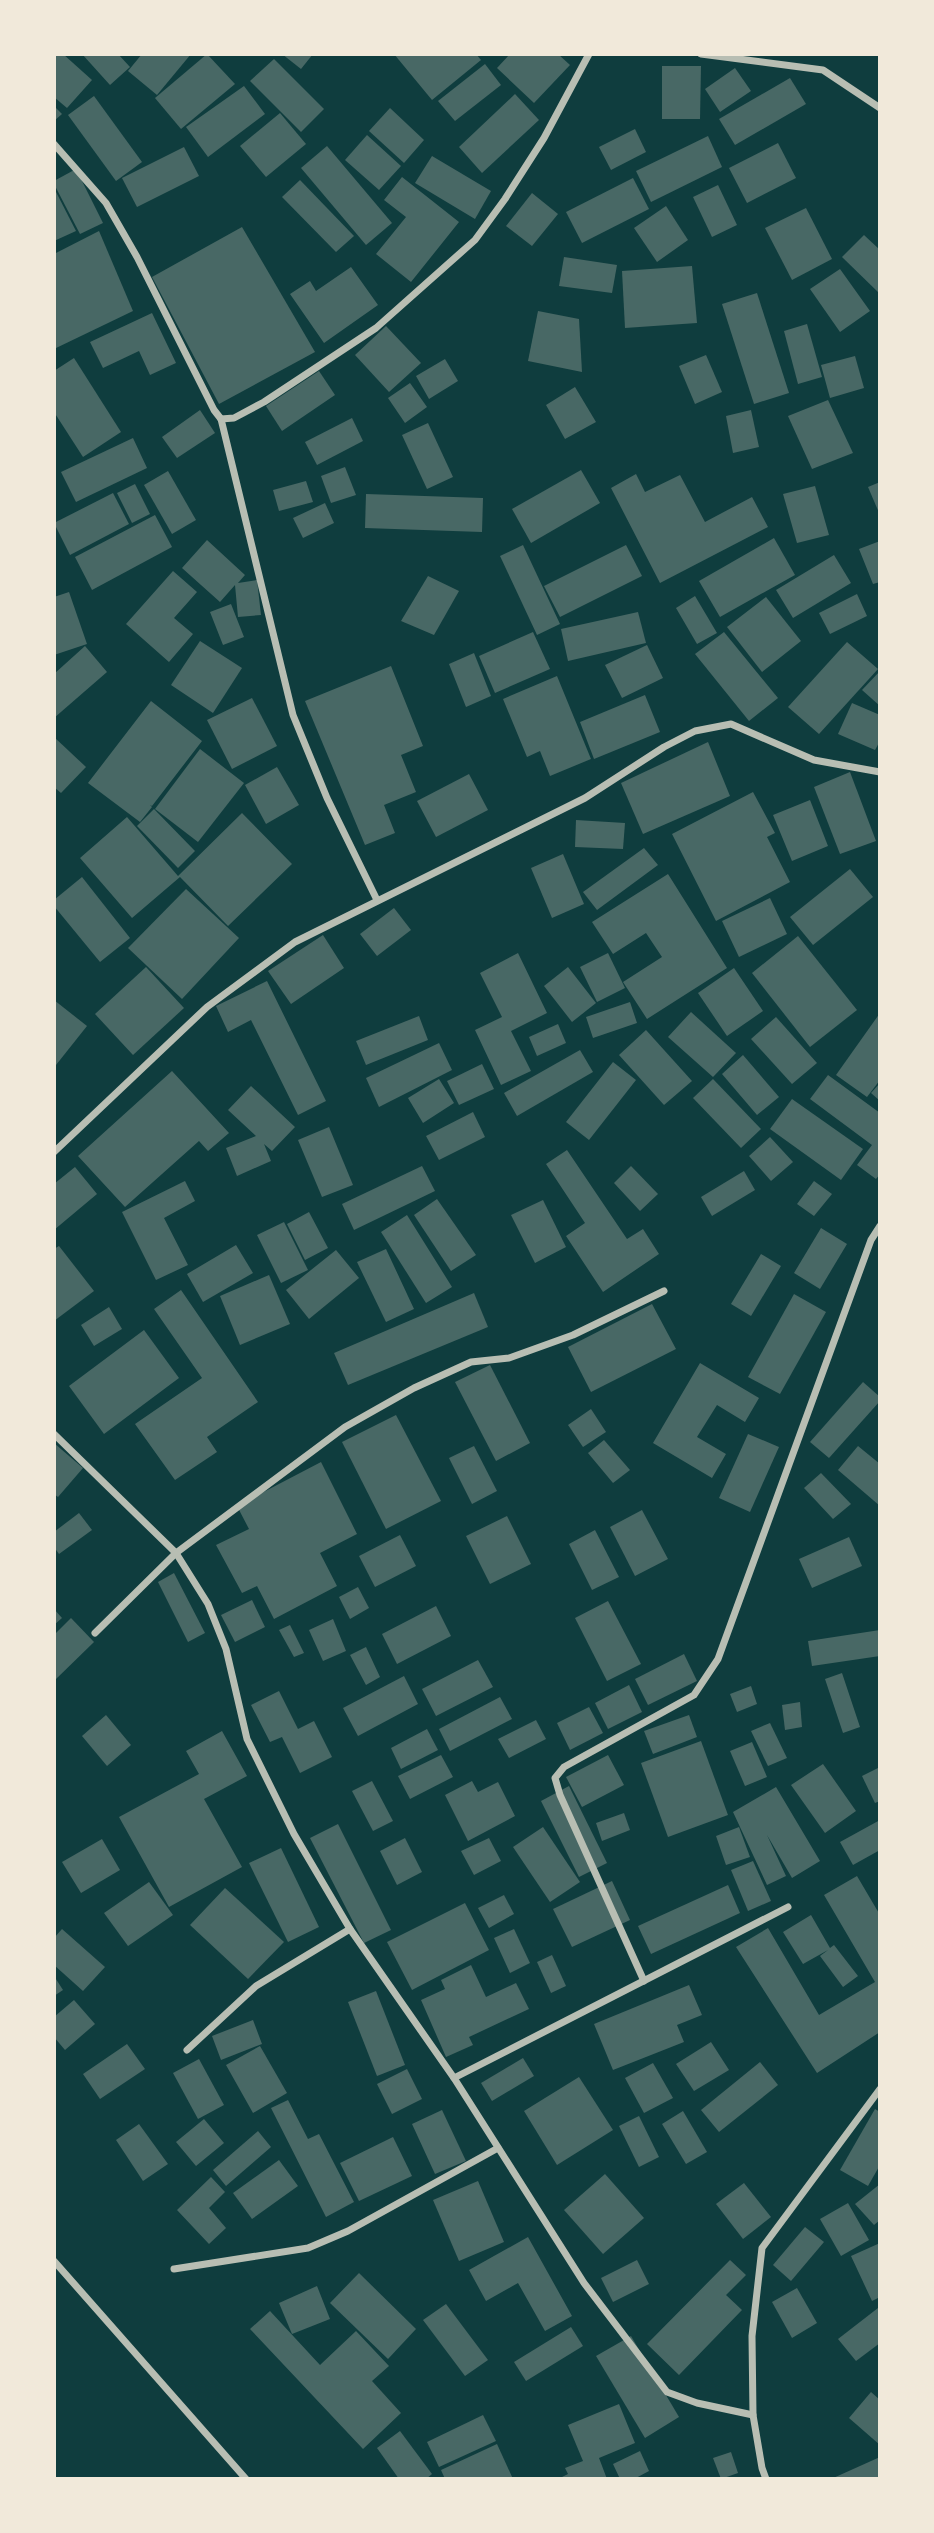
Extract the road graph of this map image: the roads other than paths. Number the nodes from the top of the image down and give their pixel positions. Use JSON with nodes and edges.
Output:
{"nodes":[{"id":1,"x":589,"y":54,"type":"edge"},
{"id":2,"x":701,"y":54,"type":"edge"},
{"id":3,"x":880,"y":108,"type":"edge"},
{"id":4,"x":54,"y":144,"type":"edge"},
{"id":5,"x":221,"y":419,"type":"junction"},
{"id":6,"x":880,"y":772,"type":"edge"},
{"id":7,"x":377,"y":900,"type":"junction"},
{"id":8,"x":54,"y":1152,"type":"edge"},
{"id":9,"x":880,"y":1226,"type":"edge"},
{"id":10,"x":664,"y":1291,"type":"dead end"},
{"id":11,"x":54,"y":1434,"type":"edge"},
{"id":12,"x":176,"y":1553,"type":"junction"},
{"id":13,"x":95,"y":1633,"type":"dead end"},
{"id":14,"x":788,"y":1907,"type":"dead end"},
{"id":15,"x":350,"y":1929,"type":"junction"},
{"id":16,"x":644,"y":1981,"type":"junction"},
{"id":17,"x":187,"y":2050,"type":"dead end"},
{"id":18,"x":454,"y":2078,"type":"junction"},
{"id":19,"x":880,"y":2089,"type":"edge"},
{"id":20,"x":498,"y":2148,"type":"junction"},
{"id":21,"x":54,"y":2261,"type":"edge"},
{"id":22,"x":174,"y":2269,"type":"dead end"},
{"id":23,"x":754,"y":2415,"type":"junction"},
{"id":24,"x":246,"y":2479,"type":"edge"},
{"id":25,"x":766,"y":2479,"type":"edge"}],
"edges":[{"from":1,"to":5,"type":"street"},
{"from":2,"to":3,"type":"street"},
{"from":4,"to":5,"type":"street"},
{"from":5,"to":7,"type":"street"},
{"from":6,"to":7,"type":"street"},
{"from":7,"to":8,"type":"street"},
{"from":9,"to":16,"type":"street"},
{"from":10,"to":12,"type":"street"},
{"from":11,"to":12,"type":"street"},
{"from":12,"to":13,"type":"street"},
{"from":12,"to":15,"type":"street"},
{"from":14,"to":16,"type":"street"},
{"from":15,"to":17,"type":"street"},
{"from":15,"to":18,"type":"street"},
{"from":16,"to":18,"type":"street"},
{"from":18,"to":20,"type":"street"},
{"from":19,"to":23,"type":"street"},
{"from":20,"to":22,"type":"street"},
{"from":20,"to":23,"type":"street"},
{"from":21,"to":24,"type":"street"},
{"from":23,"to":25,"type":"street"}]}
